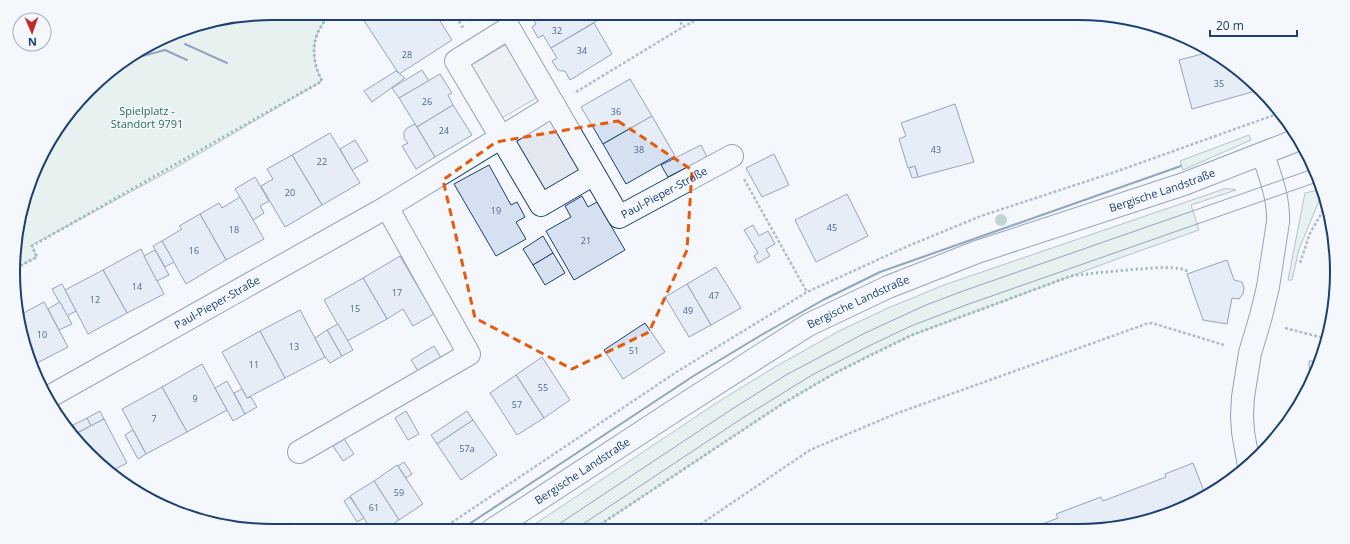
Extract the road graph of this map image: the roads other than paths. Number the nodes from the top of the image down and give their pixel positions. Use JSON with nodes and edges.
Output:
{"nodes":[{"id":1,"x":554,"y":105,"type":"junction"},
{"id":2,"x":500,"y":138,"type":"junction"},
{"id":3,"x":1293,"y":141,"type":"edge"},
{"id":4,"x":1263,"y":154,"type":"junction"},
{"id":5,"x":732,"y":156,"type":"road end"},
{"id":6,"x":594,"y":174,"type":"junction"},
{"id":7,"x":387,"y":207,"type":"junction"},
{"id":8,"x":52,"y":395,"type":"edge"},
{"id":9,"x":299,"y":452,"type":"dead end"},
{"id":10,"x":1248,"y":457,"type":"edge"},
{"id":11,"x":501,"y":524,"type":"edge"}],
"edges":[{"from":1,"to":2,"type":"street","name":"Paul-Pieper-Straße"},
{"from":1,"to":2,"type":"street","name":"Paul-Pieper-Straße"},
{"from":1,"to":6,"type":"street","name":"Paul-Pieper-Straße"},
{"from":2,"to":6,"type":"street","name":"Paul-Pieper-Straße"},
{"from":2,"to":7,"type":"street","name":"Paul-Pieper-Straße"},
{"from":3,"to":4,"type":"street","name":"Bergische Landstraße"},
{"from":4,"to":10,"type":"street"},
{"from":4,"to":11,"type":"street","name":"Bergische Landstraße"},
{"from":5,"to":6,"type":"street","name":"Paul-Pieper-Straße"},
{"from":7,"to":8,"type":"street","name":"Paul-Pieper-Straße"},
{"from":7,"to":9,"type":"street"}]}
